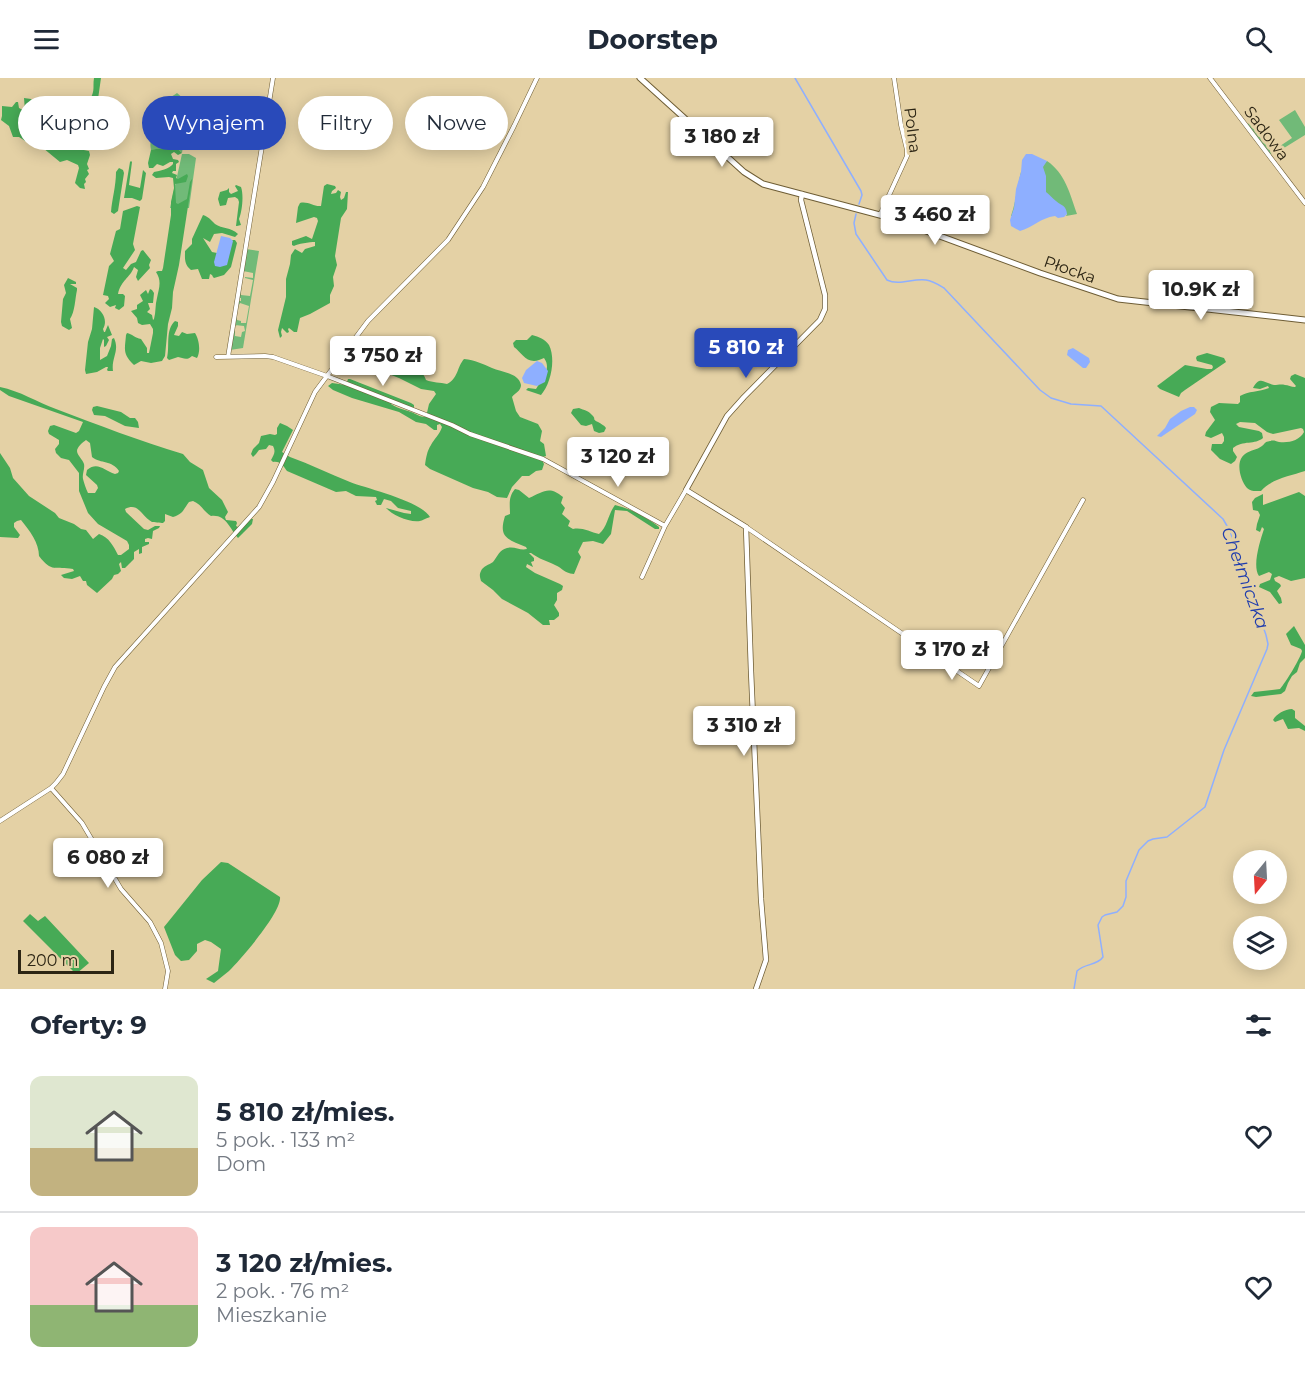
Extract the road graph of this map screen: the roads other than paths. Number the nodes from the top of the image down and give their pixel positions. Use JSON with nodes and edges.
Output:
{"nodes":[{"id":1,"x":273,"y":78,"type":"edge"},
{"id":2,"x":537,"y":78,"type":"edge"},
{"id":3,"x":640,"y":78,"type":"edge"},
{"id":4,"x":894,"y":78,"type":"edge"},
{"id":5,"x":1210,"y":78,"type":"edge"},
{"id":6,"x":802,"y":194,"type":"junction"},
{"id":7,"x":1305,"y":203,"type":"edge"},
{"id":8,"x":880,"y":215,"type":"junction"},
{"id":9,"x":1305,"y":320,"type":"edge"},
{"id":10,"x":216,"y":357,"type":"dead end"},
{"id":11,"x":228,"y":357,"type":"junction"},
{"id":12,"x":327,"y":376,"type":"junction"},
{"id":13,"x":686,"y":490,"type":"junction"},
{"id":14,"x":1083,"y":500,"type":"dead end"},
{"id":15,"x":665,"y":526,"type":"junction"},
{"id":16,"x":746,"y":527,"type":"junction"},
{"id":17,"x":642,"y":577,"type":"dead end"},
{"id":18,"x":51,"y":788,"type":"junction"},
{"id":19,"x":0,"y":821,"type":"edge"},
{"id":20,"x":165,"y":989,"type":"edge"},
{"id":21,"x":756,"y":989,"type":"edge"}],
"edges":[{"from":1,"to":11,"type":"street"},
{"from":2,"to":12,"type":"street"},
{"from":3,"to":6,"type":"main road","name":"Płocka"},
{"from":4,"to":8,"type":"street","name":"Polna"},
{"from":5,"to":7,"type":"street","name":"Sadowa"},
{"from":6,"to":8,"type":"main road","name":"Płocka"},
{"from":6,"to":13,"type":"street"},
{"from":8,"to":9,"type":"main road","name":"Płocka"},
{"from":10,"to":11,"type":"street"},
{"from":11,"to":12,"type":"street"},
{"from":12,"to":15,"type":"street"},
{"from":12,"to":18,"type":"street"},
{"from":13,"to":15,"type":"street"},
{"from":13,"to":16,"type":"street"},
{"from":14,"to":16,"type":"street"},
{"from":15,"to":17,"type":"street"},
{"from":16,"to":21,"type":"street"},
{"from":18,"to":19,"type":"street"},
{"from":18,"to":20,"type":"street"}]}
